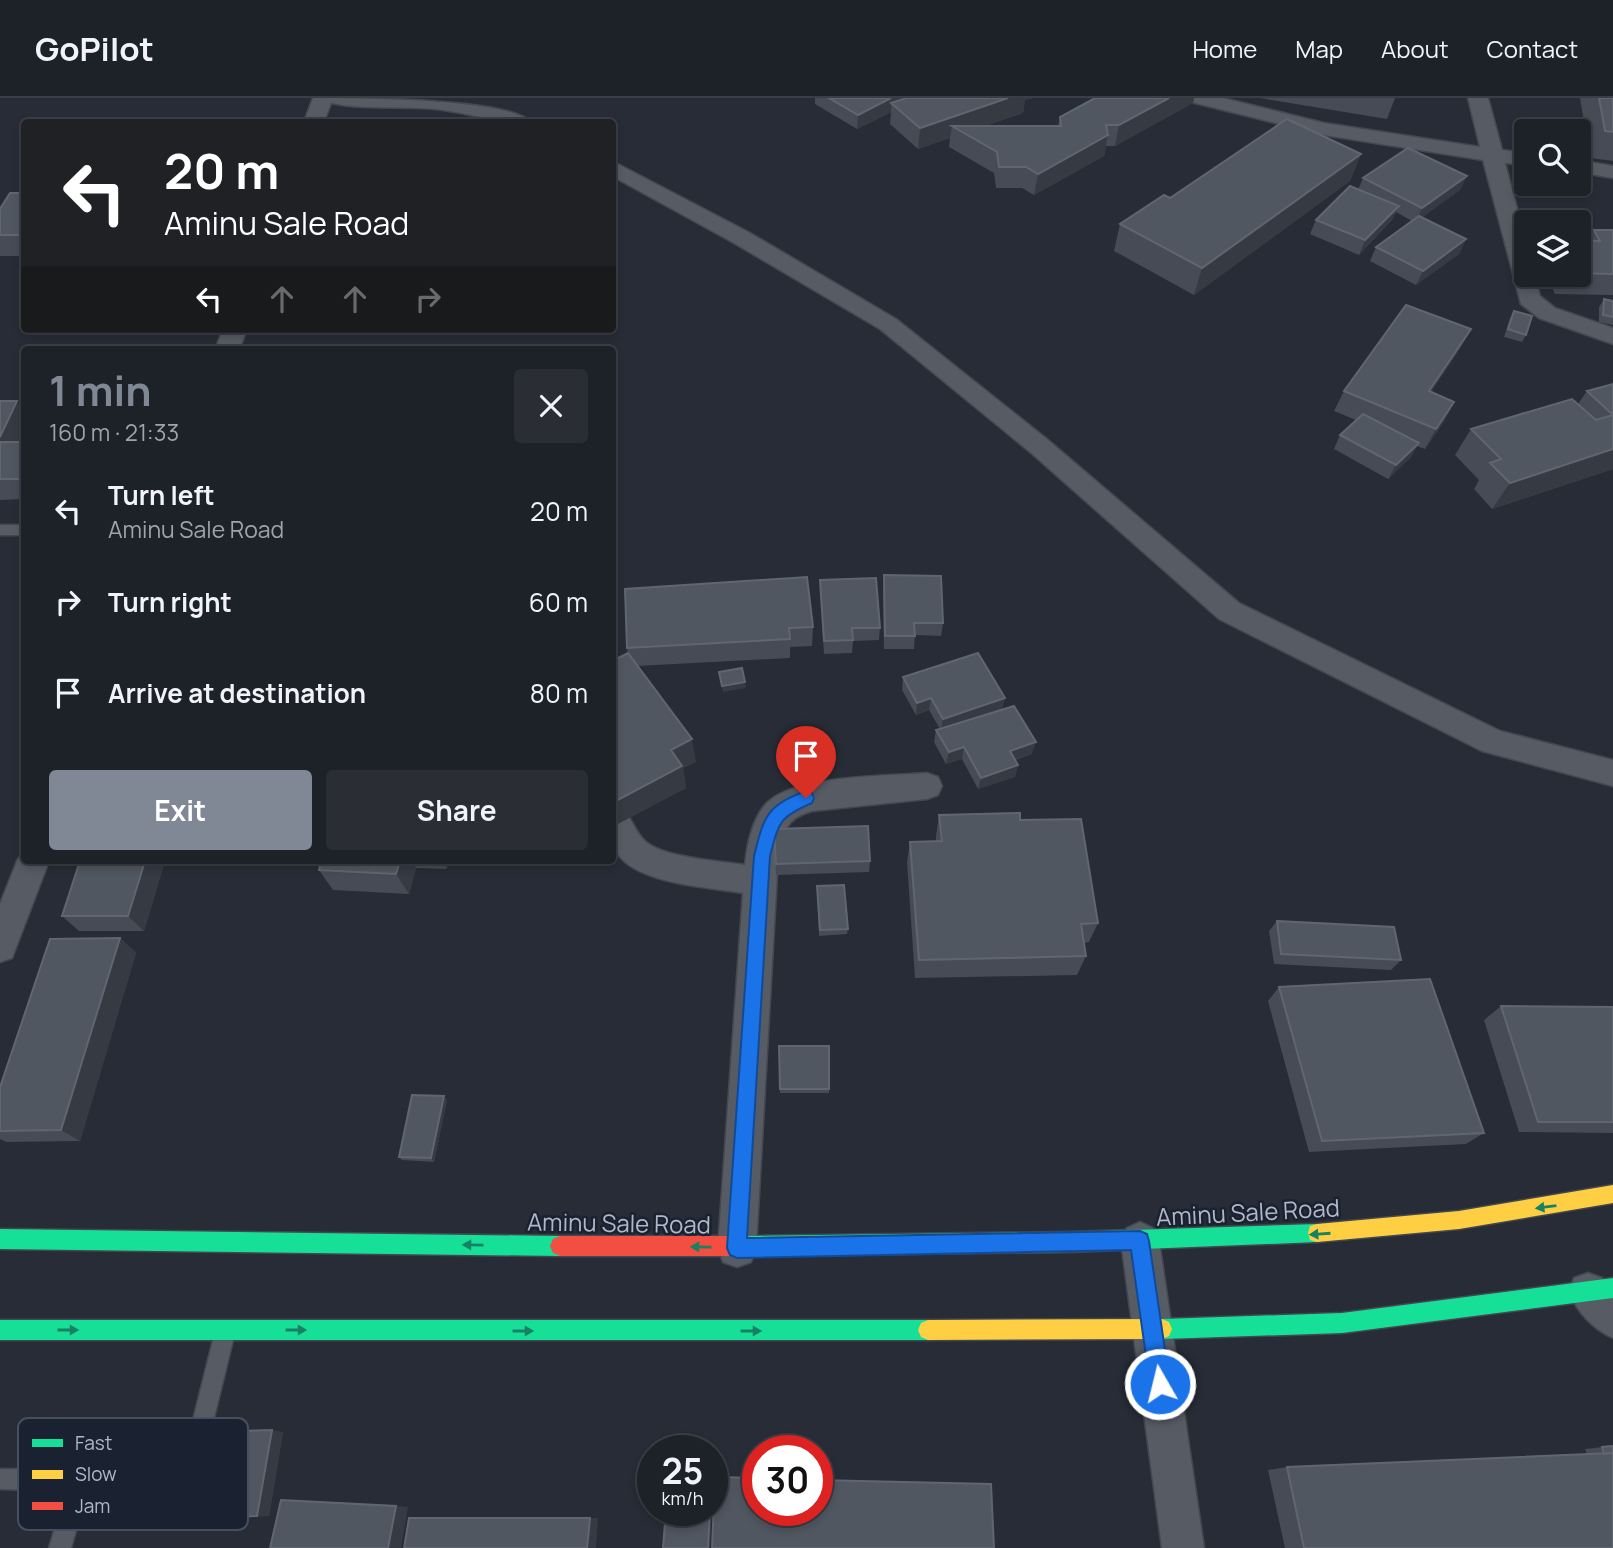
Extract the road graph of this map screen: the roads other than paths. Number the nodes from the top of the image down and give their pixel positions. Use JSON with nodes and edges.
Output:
{"nodes":[{"id":1,"x":323,"y":98,"type":"edge"},
{"id":2,"x":336,"y":98,"type":"edge"},
{"id":3,"x":1198,"y":98,"type":"edge"},
{"id":4,"x":1478,"y":98,"type":"edge"},
{"id":5,"x":315,"y":119,"type":"edge"},
{"id":6,"x":514,"y":119,"type":"edge"},
{"id":7,"x":1493,"y":154,"type":"junction"},
{"id":8,"x":1514,"y":157,"type":"edge"},
{"id":9,"x":1591,"y":168,"type":"edge"},
{"id":10,"x":616,"y":169,"type":"edge"},
{"id":11,"x":1613,"y":172,"type":"edge"},
{"id":12,"x":1613,"y":336,"type":"edge"},
{"id":13,"x":0,"y":530,"type":"edge"},
{"id":14,"x":21,"y":530,"type":"edge"},
{"id":15,"x":1613,"y":773,"type":"edge"},
{"id":16,"x":927,"y":786,"type":"dead end"},
{"id":17,"x":616,"y":823,"type":"edge"},
{"id":18,"x":32,"y":864,"type":"edge"},
{"id":19,"x":761,"y":882,"type":"junction"},
{"id":20,"x":0,"y":947,"type":"edge"},
{"id":21,"x":1613,"y":1194,"type":"edge"},
{"id":22,"x":0,"y":1240,"type":"edge"},
{"id":23,"x":1140,"y":1241,"type":"junction"},
{"id":24,"x":737,"y":1248,"type":"junction"},
{"id":25,"x":1605,"y":1299,"type":"edge"},
{"id":26,"x":1152,"y":1329,"type":"junction"},
{"id":27,"x":0,"y":1330,"type":"edge"},
{"id":28,"x":225,"y":1330,"type":"junction"},
{"id":29,"x":204,"y":1418,"type":"edge"},
{"id":30,"x":0,"y":1479,"type":"edge"},
{"id":31,"x":18,"y":1479,"type":"edge"},
{"id":32,"x":65,"y":1530,"type":"edge"},
{"id":33,"x":60,"y":1548,"type":"edge"},
{"id":34,"x":1183,"y":1548,"type":"edge"}],
"edges":[{"from":1,"to":5,"type":"street"},
{"from":2,"to":6,"type":"street"},
{"from":3,"to":7,"type":"street"},
{"from":4,"to":7,"type":"street"},
{"from":7,"to":8,"type":"street"},
{"from":7,"to":12,"type":"street"},
{"from":9,"to":11,"type":"street"},
{"from":10,"to":15,"type":"street"},
{"from":13,"to":14,"type":"lane"},
{"from":16,"to":19,"type":"street"},
{"from":17,"to":19,"type":"street"},
{"from":18,"to":20,"type":"street"},
{"from":19,"to":24,"type":"street"},
{"from":21,"to":23,"type":"street","name":"Aminu Sale Road","one_way":true},
{"from":24,"to":22,"type":"street","name":"Aminu Sale Road","one_way":true},
{"from":23,"to":24,"type":"street","name":"Aminu Sale Road"},
{"from":23,"to":26,"type":"street"},
{"from":25,"to":26,"type":"street"},
{"from":28,"to":26,"type":"street","one_way":true},
{"from":26,"to":34,"type":"street"},
{"from":27,"to":28,"type":"street","one_way":true},
{"from":28,"to":29,"type":"lane"},
{"from":30,"to":31,"type":"lane"},
{"from":32,"to":33,"type":"lane"}]}
